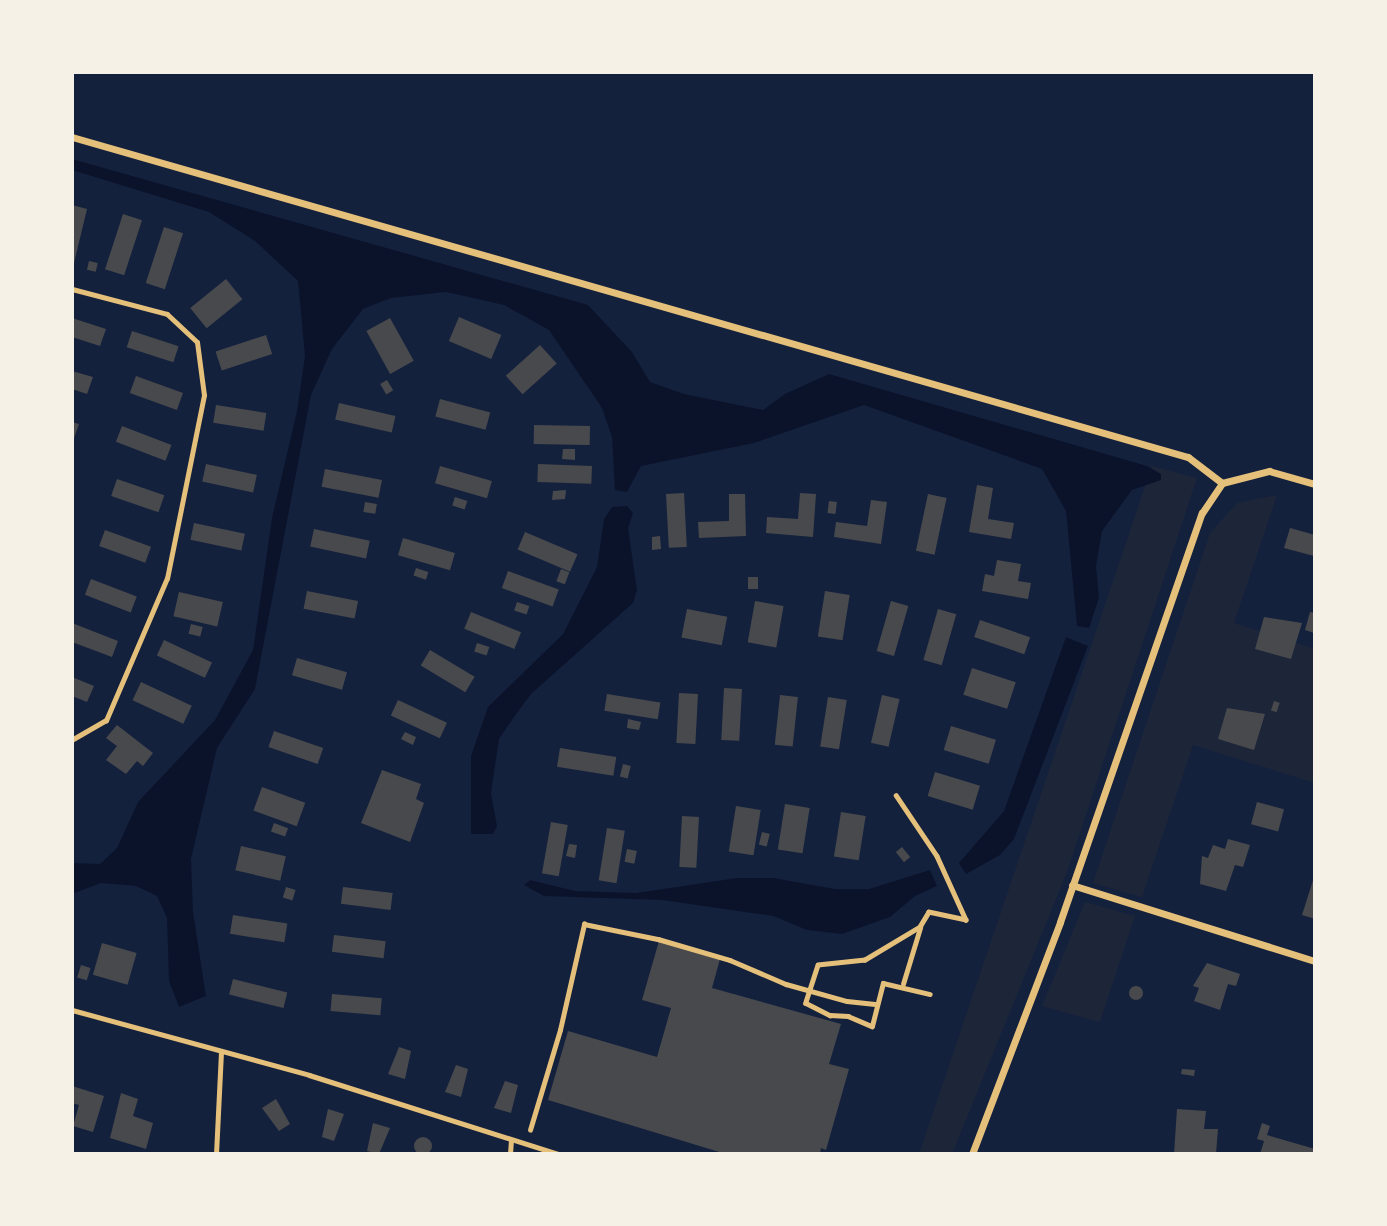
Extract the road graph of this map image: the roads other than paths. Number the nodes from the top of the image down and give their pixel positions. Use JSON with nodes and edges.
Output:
{"nodes":[{"id":1,"x":72,"y":137,"type":"edge"},
{"id":2,"x":72,"y":289,"type":"edge"},
{"id":3,"x":1222,"y":482,"type":"junction"},
{"id":4,"x":1315,"y":484,"type":"edge"},
{"id":5,"x":72,"y":740,"type":"edge"},
{"id":6,"x":1072,"y":885,"type":"junction"},
{"id":7,"x":1315,"y":961,"type":"edge"},
{"id":8,"x":72,"y":1010,"type":"edge"},
{"id":9,"x":221,"y":1052,"type":"junction"},
{"id":10,"x":511,"y":1140,"type":"junction"},
{"id":11,"x":216,"y":1154,"type":"edge"},
{"id":12,"x":510,"y":1154,"type":"edge"},
{"id":13,"x":558,"y":1154,"type":"edge"},
{"id":14,"x":972,"y":1154,"type":"edge"}],
"edges":[{"from":1,"to":3,"type":"street"},
{"from":2,"to":5,"type":"lane"},
{"from":3,"to":4,"type":"street"},
{"from":3,"to":6,"type":"street"},
{"from":6,"to":7,"type":"street"},
{"from":6,"to":14,"type":"street"},
{"from":8,"to":9,"type":"lane"},
{"from":9,"to":10,"type":"lane"},
{"from":9,"to":11,"type":"lane"},
{"from":10,"to":12,"type":"lane"},
{"from":10,"to":13,"type":"lane"}]}
